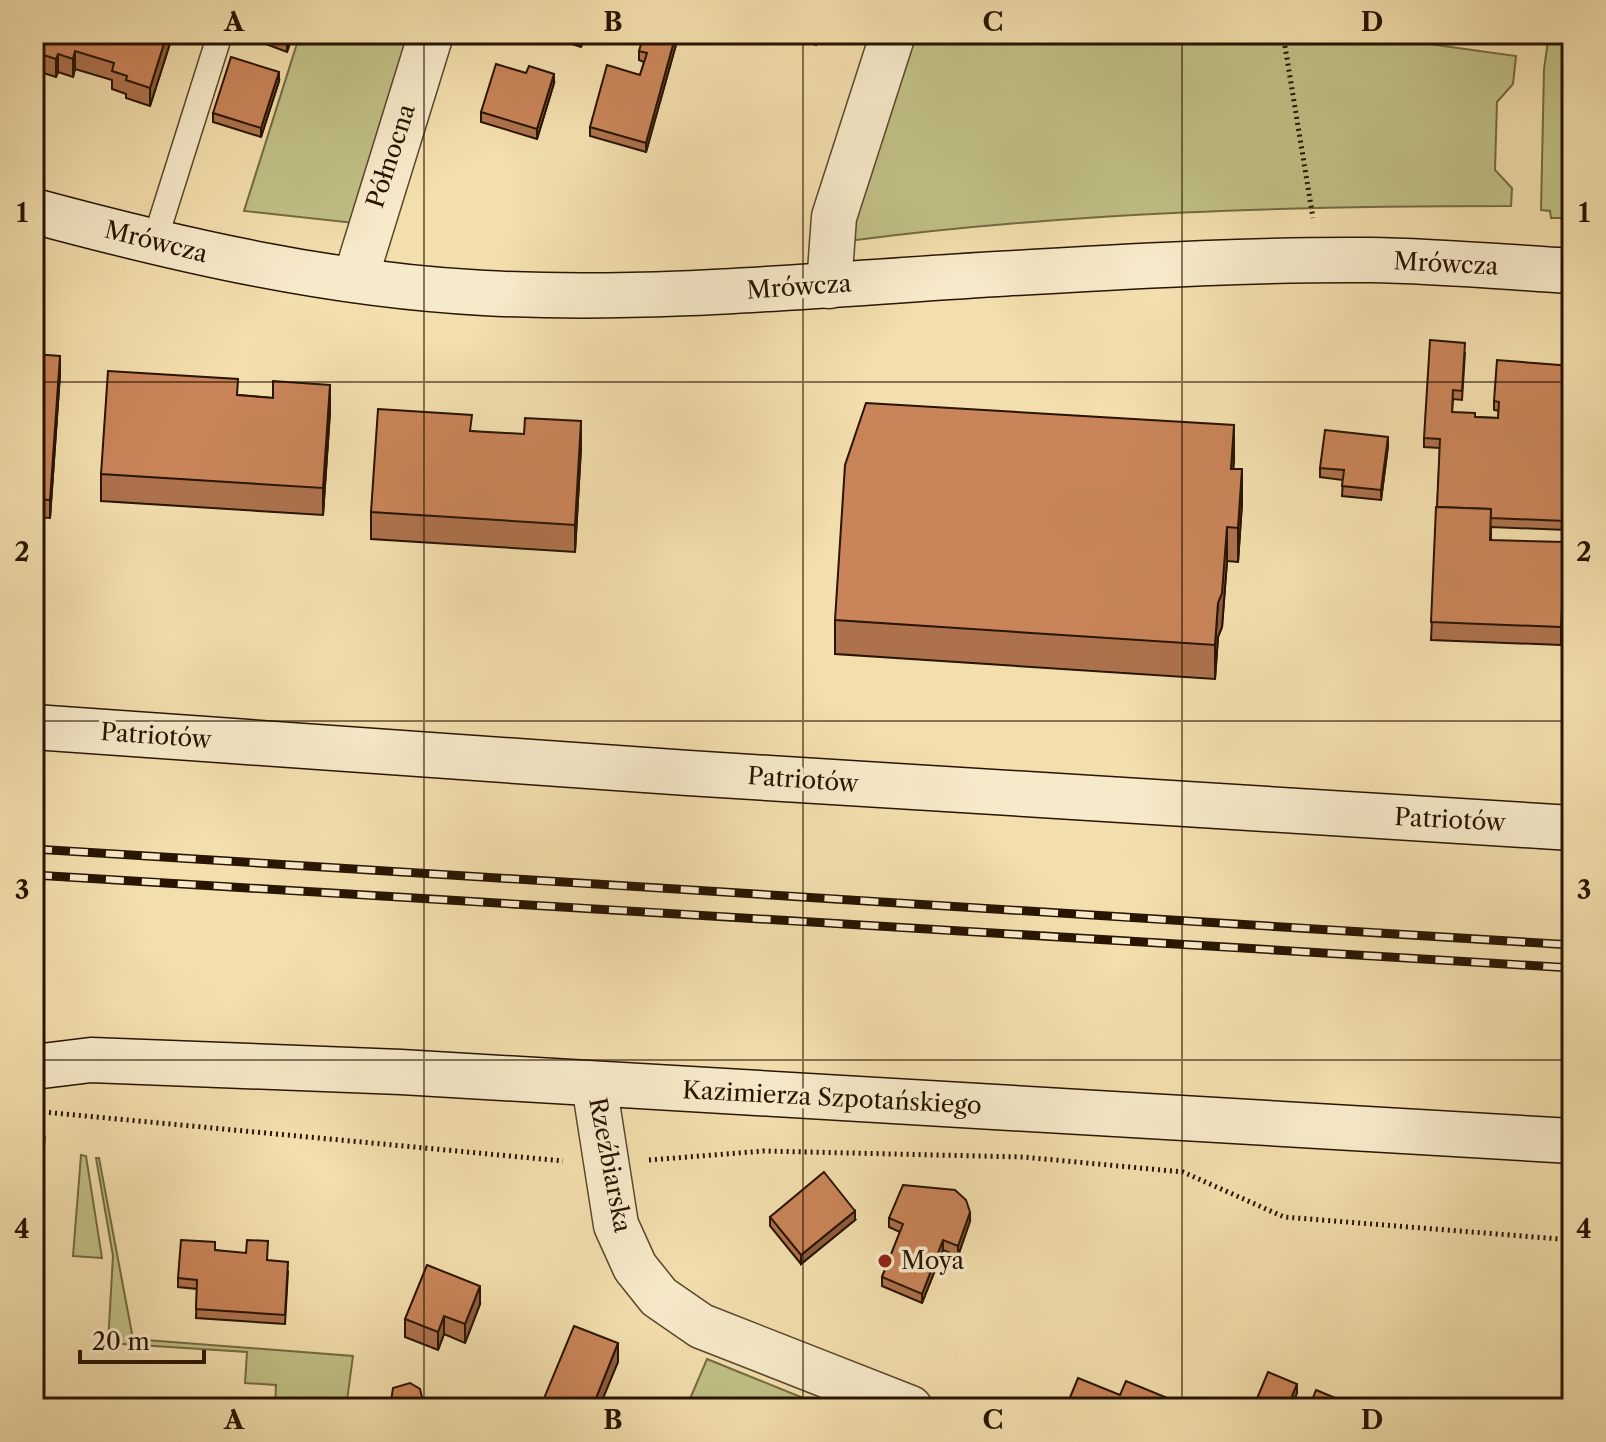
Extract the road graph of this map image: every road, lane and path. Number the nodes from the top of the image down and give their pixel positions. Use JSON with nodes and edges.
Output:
{"nodes":[{"id":1,"x":220,"y":34,"type":"edge"},
{"id":2,"x":431,"y":34,"type":"edge"},
{"id":3,"x":893,"y":34,"type":"edge"},
{"id":4,"x":1283,"y":34,"type":"edge"},
{"id":5,"x":34,"y":211,"type":"edge"},
{"id":6,"x":1314,"y":222,"type":"dead end"},
{"id":7,"x":154,"y":243,"type":"junction"},
{"id":8,"x":1572,"y":271,"type":"edge"},
{"id":9,"x":355,"y":280,"type":"junction"},
{"id":10,"x":829,"y":286,"type":"junction"},
{"id":11,"x":34,"y":727,"type":"edge"},
{"id":12,"x":1572,"y":828,"type":"edge"},
{"id":13,"x":34,"y":1044,"type":"edge"},
{"id":14,"x":91,"y":1060,"type":"junction"},
{"id":15,"x":34,"y":1067,"type":"edge"},
{"id":16,"x":594,"y":1084,"type":"junction"},
{"id":17,"x":34,"y":1111,"type":"edge"},
{"id":18,"x":1572,"y":1141,"type":"edge"},
{"id":19,"x":606,"y":1164,"type":"junction"},
{"id":20,"x":1572,"y":1240,"type":"edge"},
{"id":21,"x":910,"y":1408,"type":"edge"}],
"edges":[{"from":1,"to":7,"type":"lane"},
{"from":2,"to":9,"type":"main road","name":"Północna"},
{"from":3,"to":10,"type":"main road"},
{"from":4,"to":6,"type":"path"},
{"from":5,"to":7,"type":"main road","name":"Mrówcza"},
{"from":7,"to":9,"type":"main road","name":"Mrówcza"},
{"from":8,"to":10,"type":"main road","name":"Mrówcza"},
{"from":9,"to":10,"type":"main road","name":"Mrówcza"},
{"from":11,"to":12,"type":"main road","name":"Patriotów"},
{"from":13,"to":14,"type":"main road","name":"Kazimierza Szpotańskiego"},
{"from":14,"to":15,"type":"main road","name":"Kazimierza Szpotańskiego"},
{"from":14,"to":16,"type":"main road","name":"Kazimierza Szpotańskiego"},
{"from":16,"to":18,"type":"main road","name":"Kazimierza Szpotańskiego"},
{"from":16,"to":19,"type":"main road","name":"Rzeźbiarska"},
{"from":17,"to":19,"type":"path"},
{"from":19,"to":20,"type":"path"},
{"from":19,"to":21,"type":"main road","name":"Rzeźbiarska"}]}
